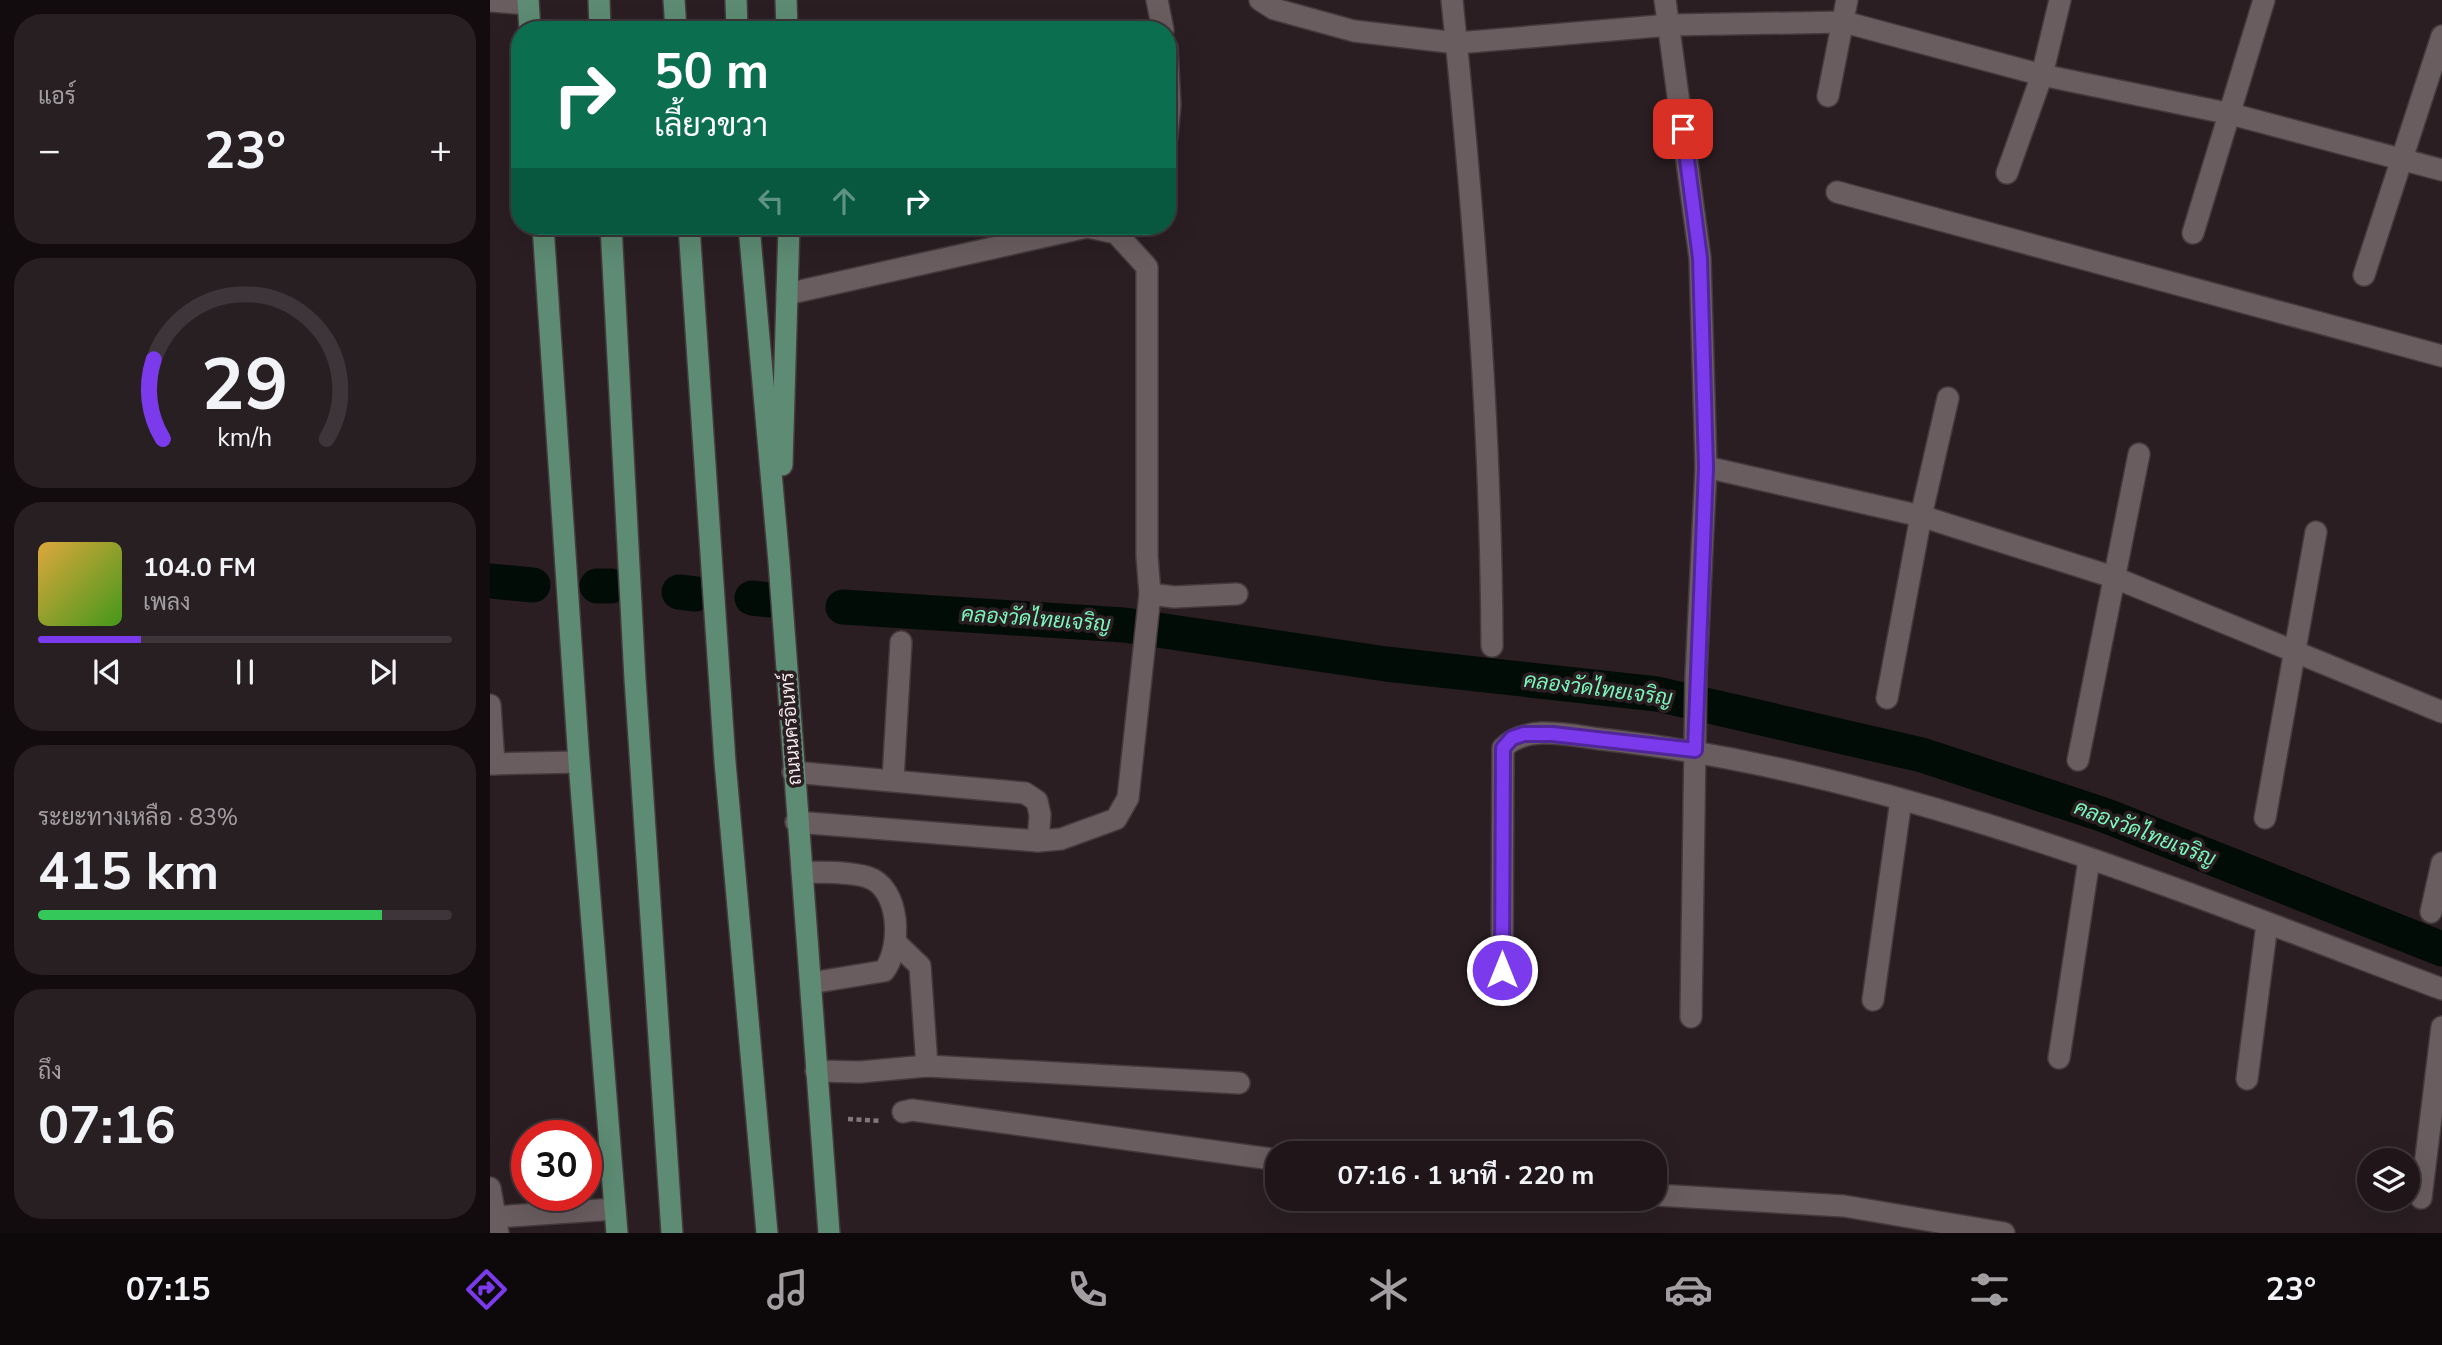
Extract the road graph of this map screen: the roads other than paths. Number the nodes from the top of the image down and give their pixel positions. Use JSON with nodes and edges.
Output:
{"nodes":[{"id":1,"x":736,"y":0,"type":"edge"},
{"id":2,"x":786,"y":0,"type":"edge"},
{"id":3,"x":1157,"y":0,"type":"edge"},
{"id":4,"x":1260,"y":0,"type":"edge"},
{"id":5,"x":1452,"y":0,"type":"edge"},
{"id":6,"x":1665,"y":0,"type":"edge"},
{"id":7,"x":1847,"y":0,"type":"edge"},
{"id":8,"x":2060,"y":0,"type":"edge"},
{"id":9,"x":2264,"y":0,"type":"edge"},
{"id":10,"x":490,"y":1,"type":"edge"},
{"id":11,"x":528,"y":2,"type":"edge"},
{"id":12,"x":529,"y":21,"type":"edge"},
{"id":13,"x":737,"y":21,"type":"edge"},
{"id":14,"x":787,"y":21,"type":"edge"},
{"id":15,"x":1161,"y":21,"type":"edge"},
{"id":16,"x":1844,"y":22,"type":"junction"},
{"id":17,"x":1670,"y":25,"type":"junction"},
{"id":18,"x":2442,"y":36,"type":"edge"},
{"id":19,"x":1457,"y":43,"type":"junction"},
{"id":20,"x":2042,"y":75,"type":"junction"},
{"id":21,"x":1828,"y":96,"type":"dead end"},
{"id":22,"x":2231,"y":114,"type":"junction"},
{"id":23,"x":2402,"y":158,"type":"junction"},
{"id":24,"x":2442,"y":170,"type":"edge"},
{"id":25,"x":2007,"y":173,"type":"dead end"},
{"id":26,"x":1837,"y":192,"type":"dead end"},
{"id":27,"x":2193,"y":233,"type":"dead end"},
{"id":28,"x":544,"y":235,"type":"edge"},
{"id":29,"x":611,"y":235,"type":"edge"},
{"id":30,"x":690,"y":235,"type":"edge"},
{"id":31,"x":751,"y":235,"type":"edge"},
{"id":32,"x":789,"y":235,"type":"edge"},
{"id":33,"x":1051,"y":235,"type":"edge"},
{"id":34,"x":1118,"y":235,"type":"edge"},
{"id":35,"x":2364,"y":275,"type":"dead end"},
{"id":36,"x":788,"y":294,"type":"junction"},
{"id":37,"x":2442,"y":356,"type":"edge"},
{"id":38,"x":1948,"y":398,"type":"dead end"},
{"id":39,"x":2139,"y":454,"type":"dead end"},
{"id":40,"x":1706,"y":467,"type":"junction"},
{"id":41,"x":1921,"y":516,"type":"junction"},
{"id":42,"x":2316,"y":532,"type":"dead end"},
{"id":43,"x":779,"y":562,"type":"junction"},
{"id":44,"x":2113,"y":577,"type":"junction"},
{"id":45,"x":1237,"y":594,"type":"dead end"},
{"id":46,"x":1149,"y":603,"type":"junction"},
{"id":47,"x":901,"y":642,"type":"dead end"},
{"id":48,"x":1492,"y":646,"type":"dead end"},
{"id":49,"x":2295,"y":650,"type":"junction"},
{"id":50,"x":1887,"y":698,"type":"dead end"},
{"id":51,"x":490,"y":705,"type":"edge"},
{"id":52,"x":2442,"y":712,"type":"edge"},
{"id":53,"x":1695,"y":739,"type":"junction"},
{"id":54,"x":2078,"y":760,"type":"dead end"},
{"id":55,"x":579,"y":762,"type":"junction"},
{"id":56,"x":492,"y":764,"type":"edge"},
{"id":57,"x":793,"y":772,"type":"junction"},
{"id":58,"x":893,"y":779,"type":"junction"},
{"id":59,"x":1901,"y":800,"type":"junction"},
{"id":60,"x":2265,"y":818,"type":"dead end"},
{"id":61,"x":796,"y":822,"type":"junction"},
{"id":62,"x":1038,"y":841,"type":"junction"},
{"id":63,"x":2089,"y":860,"type":"junction"},
{"id":64,"x":2442,"y":863,"type":"edge"},
{"id":65,"x":802,"y":872,"type":"junction"},
{"id":66,"x":2431,"y":912,"type":"dead end"},
{"id":67,"x":2267,"y":923,"type":"junction"},
{"id":68,"x":895,"y":942,"type":"junction"},
{"id":69,"x":1502,"y":970,"type":"dead end"},
{"id":70,"x":811,"y":983,"type":"junction"},
{"id":71,"x":2442,"y":989,"type":"edge"},
{"id":72,"x":1873,"y":1000,"type":"dead end"},
{"id":73,"x":1691,"y":1017,"type":"dead end"},
{"id":74,"x":2442,"y":1027,"type":"edge"},
{"id":75,"x":2059,"y":1058,"type":"dead end"},
{"id":76,"x":927,"y":1066,"type":"junction"},
{"id":77,"x":816,"y":1071,"type":"junction"},
{"id":78,"x":2247,"y":1079,"type":"dead end"},
{"id":79,"x":1239,"y":1083,"type":"dead end"},
{"id":80,"x":904,"y":1112,"type":"road end"},
{"id":81,"x":1265,"y":1158,"type":"edge"},
{"id":82,"x":490,"y":1188,"type":"edge"},
{"id":83,"x":1667,"y":1196,"type":"edge"},
{"id":84,"x":2421,"y":1198,"type":"dead end"},
{"id":85,"x":615,"y":1209,"type":"junction"},
{"id":86,"x":497,"y":1225,"type":"edge"},
{"id":87,"x":617,"y":1233,"type":"edge"},
{"id":88,"x":672,"y":1233,"type":"edge"},
{"id":89,"x":767,"y":1233,"type":"edge"},
{"id":90,"x":829,"y":1233,"type":"edge"},
{"id":91,"x":2004,"y":1233,"type":"edge"}],
"edges":[{"from":1,"to":13,"type":"main road"},
{"from":2,"to":14,"type":"main road"},
{"from":3,"to":15,"type":"street"},
{"from":4,"to":19,"type":"street"},
{"from":5,"to":19,"type":"street"},
{"from":6,"to":17,"type":"street"},
{"from":7,"to":16,"type":"street"},
{"from":8,"to":20,"type":"street"},
{"from":9,"to":22,"type":"street"},
{"from":10,"to":11,"type":"street"},
{"from":11,"to":12,"type":"main road"},
{"from":16,"to":17,"type":"street"},
{"from":16,"to":20,"type":"street"},
{"from":16,"to":21,"type":"street"},
{"from":17,"to":19,"type":"street"},
{"from":17,"to":40,"type":"street"},
{"from":18,"to":23,"type":"street"},
{"from":19,"to":48,"type":"street"},
{"from":20,"to":22,"type":"street"},
{"from":20,"to":25,"type":"street"},
{"from":22,"to":23,"type":"street"},
{"from":22,"to":27,"type":"street"},
{"from":23,"to":24,"type":"street"},
{"from":23,"to":35,"type":"street"},
{"from":26,"to":37,"type":"street"},
{"from":28,"to":55,"type":"main road"},
{"from":29,"to":88,"type":"main road"},
{"from":30,"to":89,"type":"main road"},
{"from":31,"to":43,"type":"main road","name":"ถนนนครอินทร์"},
{"from":32,"to":36,"type":"main road"},
{"from":33,"to":36,"type":"street"},
{"from":34,"to":46,"type":"street"},
{"from":36,"to":43,"type":"main road"},
{"from":38,"to":41,"type":"street"},
{"from":39,"to":44,"type":"street"},
{"from":40,"to":41,"type":"street"},
{"from":40,"to":53,"type":"street"},
{"from":41,"to":44,"type":"street"},
{"from":41,"to":50,"type":"street"},
{"from":42,"to":49,"type":"street"},
{"from":43,"to":57,"type":"main road","name":"ถนนนครอินทร์"},
{"from":44,"to":49,"type":"street"},
{"from":44,"to":54,"type":"street"},
{"from":45,"to":46,"type":"street"},
{"from":46,"to":62,"type":"street"},
{"from":47,"to":58,"type":"street"},
{"from":49,"to":52,"type":"street"},
{"from":49,"to":60,"type":"street"},
{"from":51,"to":56,"type":"street"},
{"from":53,"to":59,"type":"street"},
{"from":53,"to":69,"type":"street"},
{"from":53,"to":73,"type":"street"},
{"from":55,"to":56,"type":"street"},
{"from":55,"to":85,"type":"main road"},
{"from":57,"to":58,"type":"street"},
{"from":57,"to":61,"type":"main road","name":"ถนนนครอินทร์"},
{"from":58,"to":62,"type":"street"},
{"from":59,"to":63,"type":"street"},
{"from":59,"to":72,"type":"street"},
{"from":61,"to":62,"type":"street"},
{"from":61,"to":65,"type":"main road","name":"ถนนนครอินทร์"},
{"from":63,"to":67,"type":"street"},
{"from":63,"to":75,"type":"street"},
{"from":64,"to":66,"type":"street"},
{"from":65,"to":68,"type":"street"},
{"from":65,"to":70,"type":"main road","name":"ถนนนครอินทร์"},
{"from":67,"to":71,"type":"street"},
{"from":67,"to":78,"type":"street"},
{"from":68,"to":70,"type":"street"},
{"from":68,"to":76,"type":"street"},
{"from":70,"to":77,"type":"main road","name":"ถนนนครอินทร์"},
{"from":74,"to":84,"type":"street"},
{"from":76,"to":77,"type":"street"},
{"from":76,"to":79,"type":"street"},
{"from":77,"to":90,"type":"main road","name":"ถนนนครอินทร์"},
{"from":80,"to":81,"type":"street"},
{"from":82,"to":86,"type":"street"},
{"from":83,"to":91,"type":"street"},
{"from":85,"to":86,"type":"street"},
{"from":85,"to":87,"type":"main road"}]}
